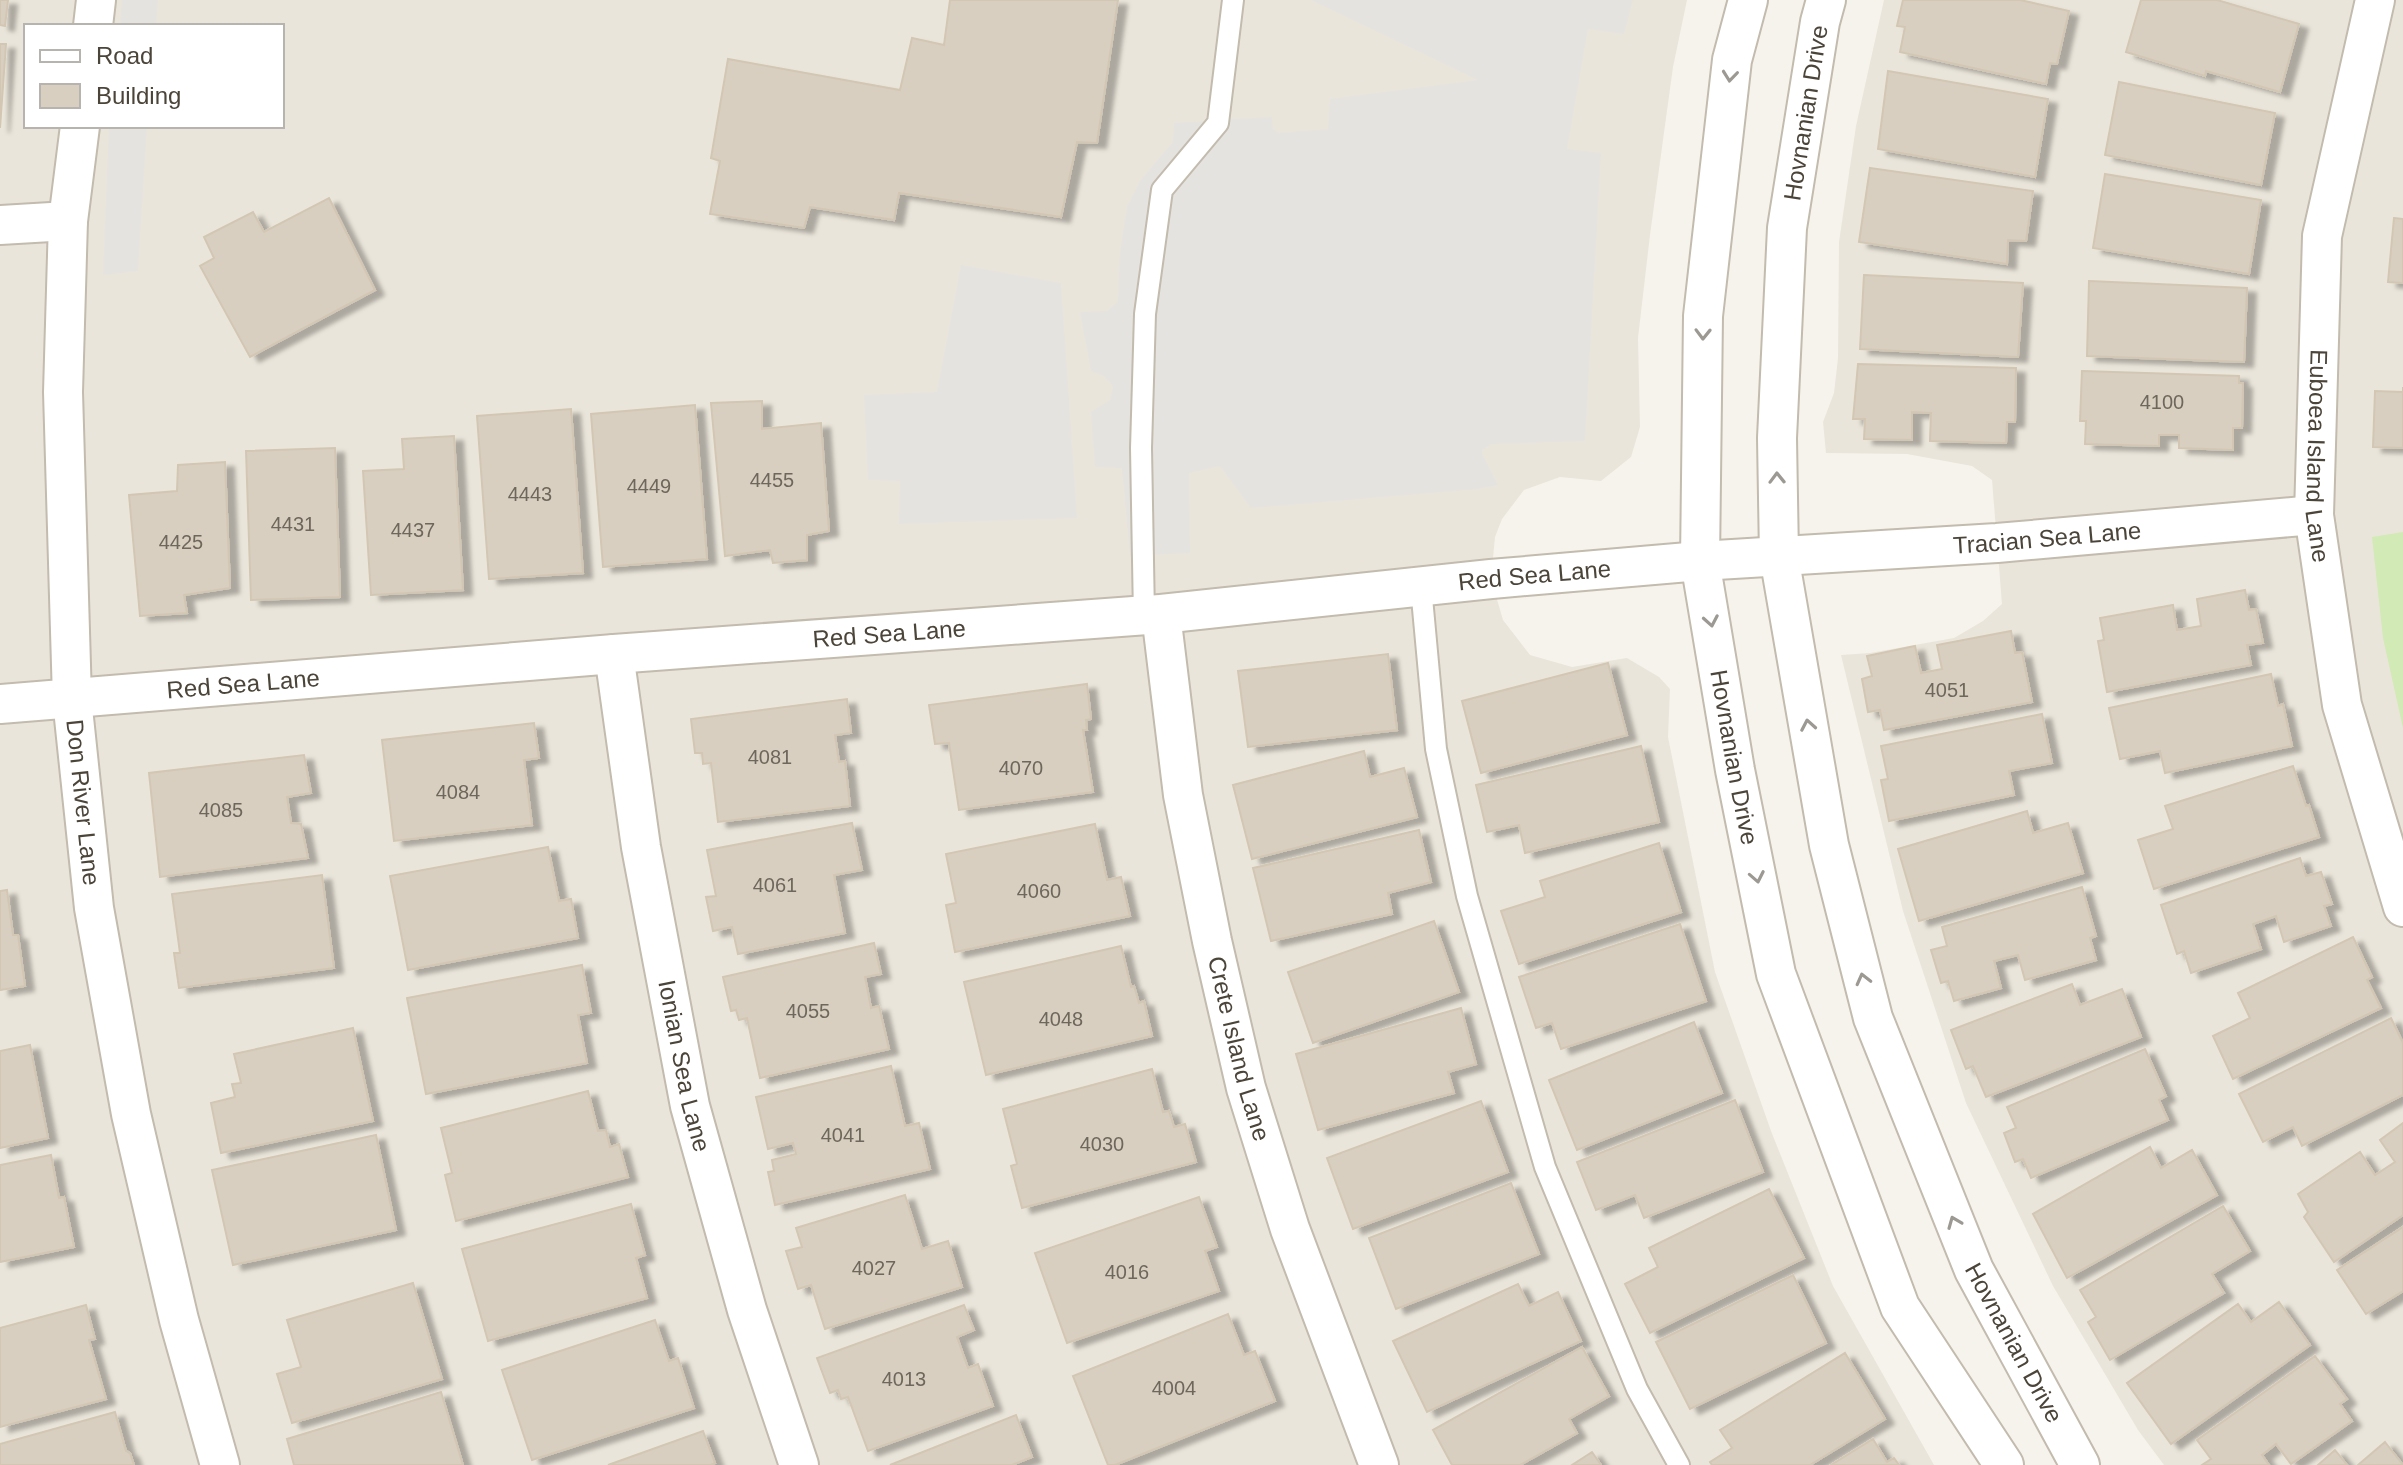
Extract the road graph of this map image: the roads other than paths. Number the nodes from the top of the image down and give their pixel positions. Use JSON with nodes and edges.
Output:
{"nodes":[{"id":1,"x":96,"y":0,"type":"edge"},
{"id":2,"x":1233,"y":0,"type":"edge"},
{"id":3,"x":1748,"y":0,"type":"edge"},
{"id":4,"x":1826,"y":0,"type":"edge"},
{"id":5,"x":2384,"y":5,"type":"edge"},
{"id":6,"x":93,"y":24,"type":"edge"},
{"id":7,"x":80,"y":128,"type":"edge"},
{"id":8,"x":68,"y":221,"type":"junction"},
{"id":9,"x":0,"y":225,"type":"edge"},
{"id":10,"x":2314,"y":515,"type":"junction"},
{"id":11,"x":1779,"y":556,"type":"junction"},
{"id":12,"x":1700,"y":561,"type":"junction"},
{"id":13,"x":1421,"y":587,"type":"junction"},
{"id":14,"x":1152,"y":615,"type":"junction"},
{"id":15,"x":614,"y":654,"type":"junction"},
{"id":16,"x":72,"y":699,"type":"junction"},
{"id":17,"x":0,"y":704,"type":"edge"},
{"id":18,"x":2403,"y":907,"type":"edge"},
{"id":19,"x":1375,"y":1463,"type":"edge"},
{"id":20,"x":220,"y":1465,"type":"edge"},
{"id":21,"x":799,"y":1465,"type":"edge"},
{"id":22,"x":1679,"y":1465,"type":"edge"},
{"id":23,"x":2004,"y":1465,"type":"edge"},
{"id":24,"x":2080,"y":1465,"type":"edge"}],
"edges":[{"from":1,"to":6,"type":"street"},
{"from":2,"to":14,"type":"lane"},
{"from":3,"to":12,"type":"street","name":"Hovnanian Drive","one_way":true},
{"from":11,"to":4,"type":"street","name":"Hovnanian Drive","one_way":true},
{"from":5,"to":10,"type":"street","name":"Euboea Island Lane"},
{"from":7,"to":8,"type":"street","name":"Don River Lane"},
{"from":8,"to":9,"type":"street"},
{"from":8,"to":16,"type":"street","name":"Don River Lane"},
{"from":10,"to":11,"type":"street","name":"Tracian Sea Lane"},
{"from":10,"to":18,"type":"street","name":"Euboea Island Lane"},
{"from":11,"to":12,"type":"street","name":"Red Sea Lane"},
{"from":24,"to":11,"type":"street","name":"Hovnanian Drive","one_way":true},
{"from":12,"to":13,"type":"street","name":"Red Sea Lane"},
{"from":12,"to":23,"type":"street","name":"Hovnanian Drive","one_way":true},
{"from":13,"to":14,"type":"street","name":"Red Sea Lane"},
{"from":13,"to":22,"type":"lane"},
{"from":14,"to":15,"type":"street","name":"Red Sea Lane"},
{"from":14,"to":19,"type":"street","name":"Crete Island Lane"},
{"from":15,"to":16,"type":"street","name":"Red Sea Lane"},
{"from":15,"to":21,"type":"street","name":"Ionian Sea Lane"},
{"from":16,"to":17,"type":"street","name":"Red Sea Lane"},
{"from":16,"to":20,"type":"street","name":"Don River Lane"}]}
